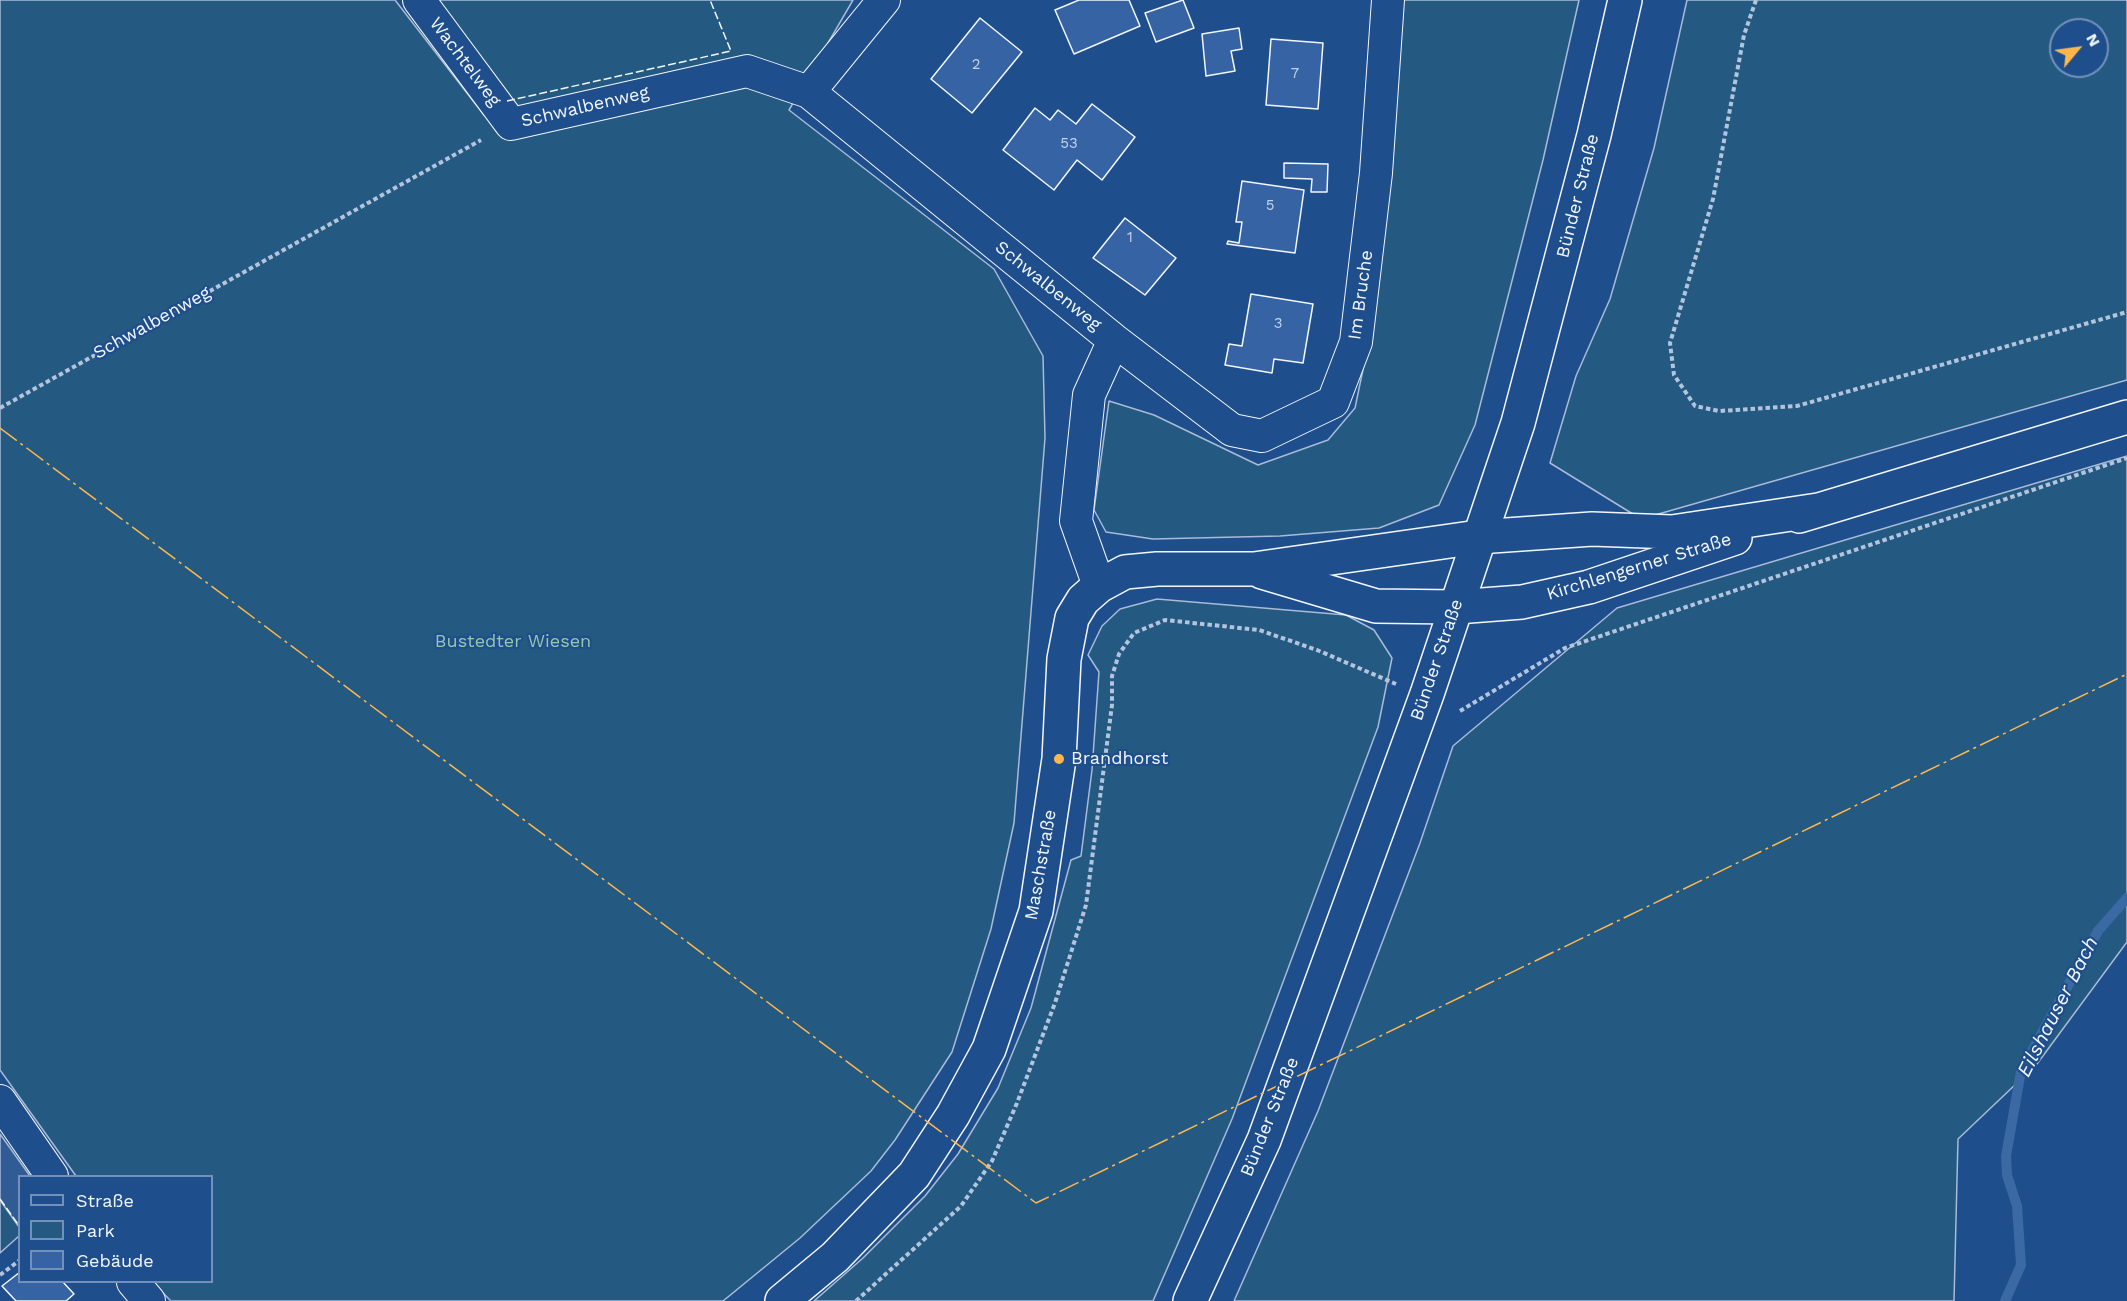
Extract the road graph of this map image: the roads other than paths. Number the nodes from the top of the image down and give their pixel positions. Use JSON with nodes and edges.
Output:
{"nodes":[{"id":1,"x":418,"y":0,"type":"edge"},
{"id":2,"x":884,"y":0,"type":"edge"},
{"id":3,"x":1388,"y":0,"type":"edge"},
{"id":4,"x":1625,"y":0,"type":"edge"},
{"id":5,"x":809,"y":92,"type":"junction"},
{"id":6,"x":511,"y":124,"type":"joint"},
{"id":7,"x":1114,"y":340,"type":"junction"},
{"id":8,"x":2127,"y":417,"type":"edge"},
{"id":9,"x":1818,"y":510,"type":"junction"},
{"id":10,"x":1478,"y":537,"type":"junction"},
{"id":11,"x":1254,"y":569,"type":"junction"},
{"id":12,"x":1099,"y":586,"type":"junction"},
{"id":13,"x":1455,"y":607,"type":"junction"},
{"id":14,"x":0,"y":1101,"type":"edge"},
{"id":15,"x":51,"y":1175,"type":"edge"},
{"id":16,"x":135,"y":1283,"type":"edge"},
{"id":17,"x":149,"y":1301,"type":"edge"},
{"id":18,"x":782,"y":1301,"type":"edge"},
{"id":19,"x":1190,"y":1301,"type":"edge"}],
"edges":[{"from":1,"to":6,"type":"street","name":"Wachtelweg"},
{"from":2,"to":5,"type":"street"},
{"from":3,"to":7,"type":"street","name":"Im Bruche"},
{"from":4,"to":10,"type":"street","name":"Bünder Straße"},
{"from":5,"to":6,"type":"street","name":"Schwalbenweg"},
{"from":5,"to":7,"type":"street","name":"Schwalbenweg"},
{"from":7,"to":12,"type":"street"},
{"from":8,"to":9,"type":"street","name":"Kirchlengerner Straße"},
{"from":9,"to":10,"type":"street","name":"Kirchlengerner Straße"},
{"from":9,"to":13,"type":"street","name":"Kirchlengerner Straße"},
{"from":10,"to":11,"type":"street","name":"Maschstraße"},
{"from":10,"to":13,"type":"street","name":"Bünder Straße"},
{"from":11,"to":12,"type":"street","name":"Maschstraße"},
{"from":11,"to":13,"type":"street","name":"Maschstraße"},
{"from":12,"to":18,"type":"street","name":"Maschstraße"},
{"from":13,"to":19,"type":"street","name":"Bünder Straße"},
{"from":14,"to":15,"type":"street"},
{"from":16,"to":17,"type":"street"}]}
